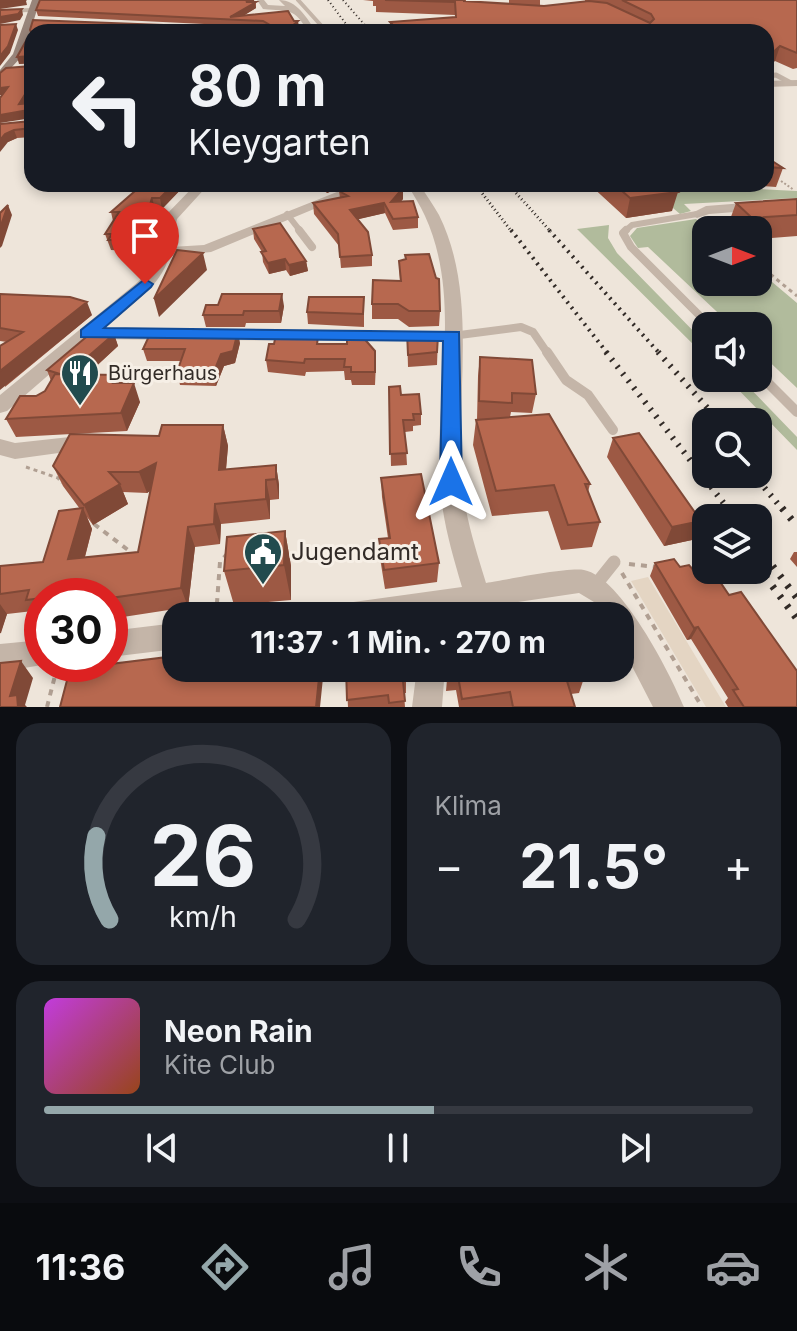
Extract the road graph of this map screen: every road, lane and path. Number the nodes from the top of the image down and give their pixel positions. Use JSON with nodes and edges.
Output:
{"nodes":[{"id":1,"x":36,"y":0,"type":"edge"},
{"id":2,"x":260,"y":0,"type":"edge"},
{"id":3,"x":299,"y":2,"type":"edge"},
{"id":4,"x":287,"y":5,"type":"edge"},
{"id":5,"x":30,"y":10,"type":"junction"},
{"id":6,"x":0,"y":11,"type":"edge"},
{"id":7,"x":40,"y":20,"type":"edge"},
{"id":8,"x":24,"y":24,"type":"joint"},
{"id":9,"x":307,"y":24,"type":"edge"},
{"id":10,"x":320,"y":24,"type":"edge"},
{"id":11,"x":24,"y":46,"type":"edge"},
{"id":12,"x":24,"y":69,"type":"edge"},
{"id":13,"x":4,"y":73,"type":"edge"},
{"id":14,"x":774,"y":75,"type":"edge"},
{"id":15,"x":794,"y":83,"type":"edge"},
{"id":16,"x":774,"y":84,"type":"edge"},
{"id":17,"x":781,"y":181,"type":"edge"},
{"id":18,"x":797,"y":191,"type":"edge"},
{"id":19,"x":195,"y":192,"type":"edge"},
{"id":20,"x":346,"y":192,"type":"edge"},
{"id":21,"x":419,"y":192,"type":"edge"},
{"id":22,"x":797,"y":203,"type":"edge"},
{"id":23,"x":287,"y":214,"type":"junction"},
{"id":24,"x":697,"y":214,"type":"joint"},
{"id":25,"x":312,"y":247,"type":"dead end"},
{"id":26,"x":163,"y":252,"type":"junction"},
{"id":27,"x":772,"y":275,"type":"edge"},
{"id":28,"x":797,"y":296,"type":"edge"},
{"id":29,"x":696,"y":312,"type":"edge"},
{"id":30,"x":88,"y":334,"type":"junction"},
{"id":31,"x":452,"y":336,"type":"junction"},
{"id":32,"x":772,"y":387,"type":"edge"},
{"id":33,"x":0,"y":406,"type":"edge"},
{"id":34,"x":797,"y":412,"type":"edge"},
{"id":35,"x":613,"y":430,"type":"dead end"},
{"id":36,"x":104,"y":443,"type":"edge"},
{"id":37,"x":0,"y":447,"type":"edge"},
{"id":38,"x":23,"y":466,"type":"dead end"},
{"id":39,"x":66,"y":488,"type":"edge"},
{"id":40,"x":92,"y":521,"type":"dead end"},
{"id":41,"x":230,"y":551,"type":"edge"},
{"id":42,"x":134,"y":554,"type":"edge"},
{"id":43,"x":614,"y":562,"type":"joint"},
{"id":44,"x":666,"y":568,"type":"edge"},
{"id":45,"x":692,"y":568,"type":"edge"},
{"id":46,"x":679,"y":569,"type":"edge"},
{"id":47,"x":594,"y":587,"type":"junction"},
{"id":48,"x":477,"y":596,"type":"junction"},
{"id":49,"x":217,"y":602,"type":"edge"},
{"id":50,"x":458,"y":602,"type":"edge"},
{"id":51,"x":607,"y":602,"type":"edge"},
{"id":52,"x":162,"y":638,"type":"edge"},
{"id":53,"x":128,"y":642,"type":"edge"},
{"id":54,"x":634,"y":643,"type":"edge"},
{"id":55,"x":24,"y":655,"type":"edge"},
{"id":56,"x":0,"y":658,"type":"edge"},
{"id":57,"x":53,"y":682,"type":"edge"},
{"id":58,"x":430,"y":682,"type":"edge"},
{"id":59,"x":47,"y":707,"type":"edge"},
{"id":60,"x":427,"y":707,"type":"edge"},
{"id":61,"x":669,"y":707,"type":"edge"}],
"edges":[{"from":1,"to":5,"type":"main road"},
{"from":2,"to":4,"type":"street"},
{"from":3,"to":4,"type":"lane"},
{"from":3,"to":10,"type":"lane"},
{"from":4,"to":9,"type":"street"},
{"from":5,"to":6,"type":"street"},
{"from":5,"to":8,"type":"main road"},
{"from":7,"to":8,"type":"street"},
{"from":11,"to":13,"type":"main road"},
{"from":12,"to":13,"type":"street"},
{"from":14,"to":15,"type":"lane"},
{"from":15,"to":16,"type":"street"},
{"from":17,"to":18,"type":"path"},
{"from":19,"to":26,"type":"street"},
{"from":20,"to":23,"type":"street"},
{"from":21,"to":31,"type":"street"},
{"from":22,"to":24,"type":"street"},
{"from":23,"to":25,"type":"lane"},
{"from":23,"to":26,"type":"street"},
{"from":24,"to":29,"type":"lane"},
{"from":26,"to":30,"type":"street"},
{"from":27,"to":28,"type":"path"},
{"from":30,"to":31,"type":"street"},
{"from":30,"to":33,"type":"street"},
{"from":31,"to":35,"type":"lane"},
{"from":31,"to":48,"type":"street"},
{"from":32,"to":34,"type":"lane"},
{"from":36,"to":37,"type":"street"},
{"from":38,"to":39,"type":"path"},
{"from":40,"to":42,"type":"path"},
{"from":41,"to":49,"type":"path"},
{"from":43,"to":44,"type":"path"},
{"from":43,"to":47,"type":"lane"},
{"from":45,"to":46,"type":"path"},
{"from":47,"to":48,"type":"street"},
{"from":47,"to":51,"type":"street"},
{"from":48,"to":50,"type":"street"},
{"from":52,"to":53,"type":"street"},
{"from":54,"to":61,"type":"street"},
{"from":55,"to":56,"type":"street"},
{"from":57,"to":59,"type":"path"},
{"from":58,"to":60,"type":"street"}]}
